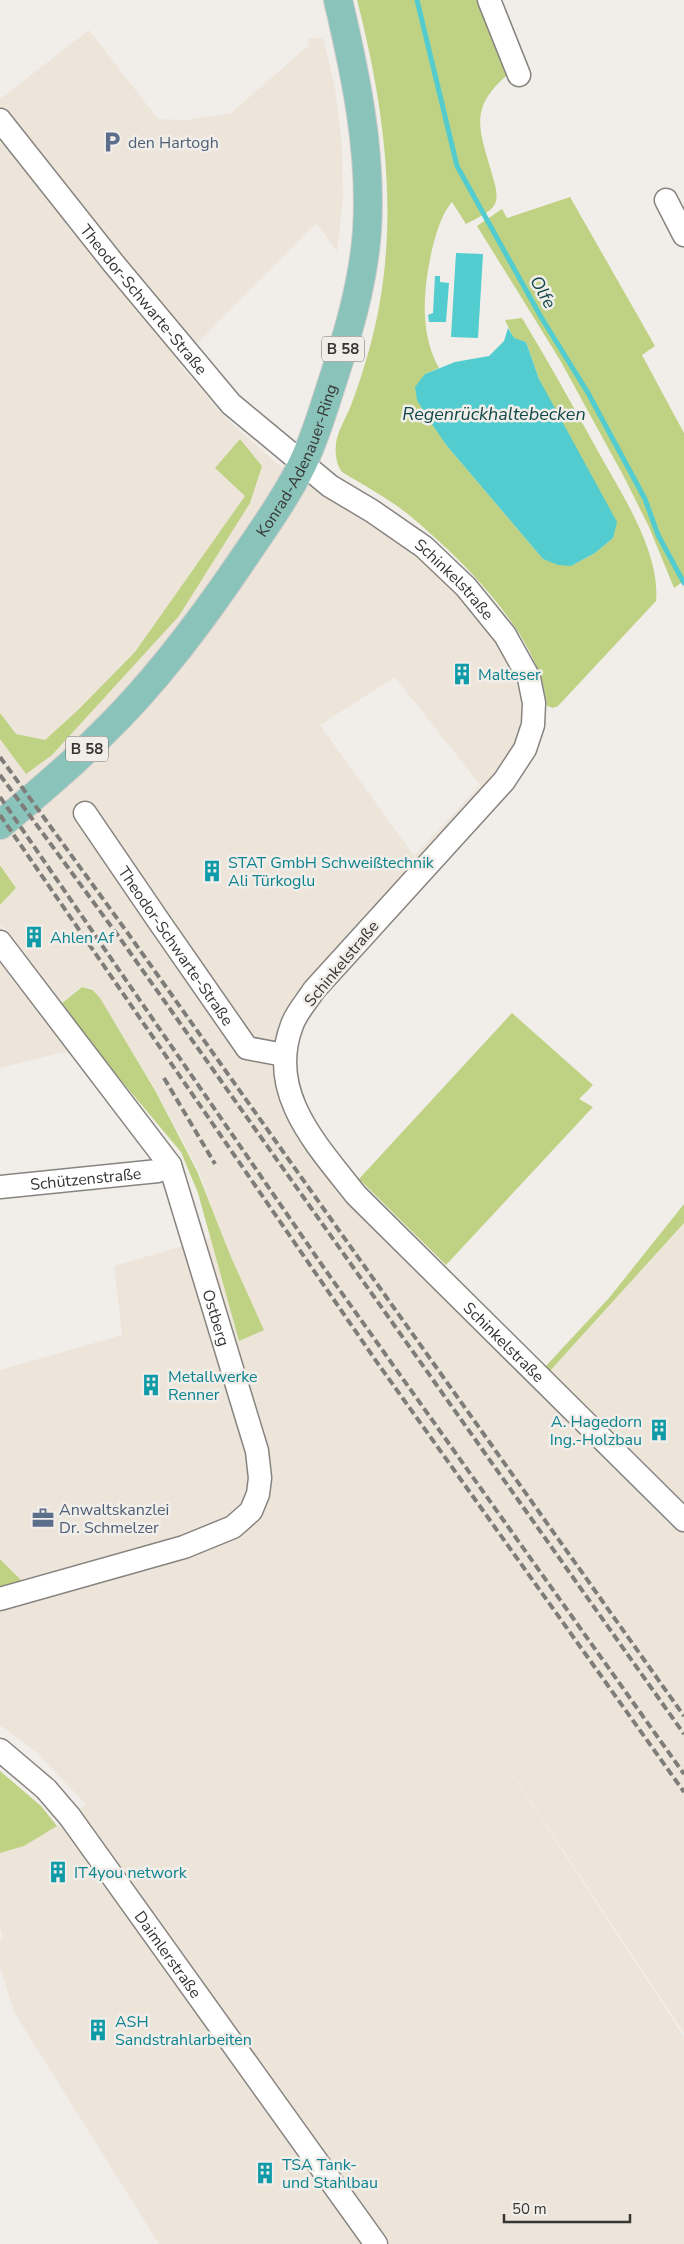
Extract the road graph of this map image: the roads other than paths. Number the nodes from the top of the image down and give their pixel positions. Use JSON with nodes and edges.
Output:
{"nodes":[{"id":1,"x":338,"y":0,"type":"edge"},
{"id":2,"x":489,"y":0,"type":"edge"},
{"id":3,"x":519,"y":75,"type":"dead end"},
{"id":4,"x":0,"y":120,"type":"edge"},
{"id":5,"x":666,"y":200,"type":"dead end"},
{"id":6,"x":684,"y":235,"type":"edge"},
{"id":7,"x":302,"y":464,"type":"junction"},
{"id":8,"x":85,"y":813,"type":"dead end"},
{"id":9,"x":0,"y":824,"type":"edge"},
{"id":10,"x":0,"y":942,"type":"edge"},
{"id":11,"x":284,"y":1055,"type":"junction"},
{"id":12,"x":170,"y":1166,"type":"junction"},
{"id":13,"x":0,"y":1187,"type":"edge"},
{"id":14,"x":684,"y":1520,"type":"edge"},
{"id":15,"x":0,"y":1599,"type":"edge"},
{"id":16,"x":0,"y":1750,"type":"edge"},
{"id":17,"x":376,"y":2244,"type":"edge"}],
"edges":[{"from":1,"to":7,"type":"main road","name":"Konrad-Adenauer-Ring","number":"B 58"},
{"from":2,"to":3,"type":"street"},
{"from":4,"to":7,"type":"street","name":"Theodor-Schwarte-Straße"},
{"from":5,"to":6,"type":"street"},
{"from":7,"to":9,"type":"main road","name":"Konrad-Adenauer-Ring","number":"B 58"},
{"from":7,"to":11,"type":"street","name":"Schinkelstraße"},
{"from":8,"to":11,"type":"street","name":"Theodor-Schwarte-Straße"},
{"from":10,"to":12,"type":"street","name":"Ostberg"},
{"from":11,"to":14,"type":"street","name":"Schinkelstraße"},
{"from":12,"to":13,"type":"street","name":"Schützenstraße"},
{"from":12,"to":15,"type":"street","name":"Ostberg"},
{"from":16,"to":17,"type":"street","name":"Daimlerstraße"}]}
